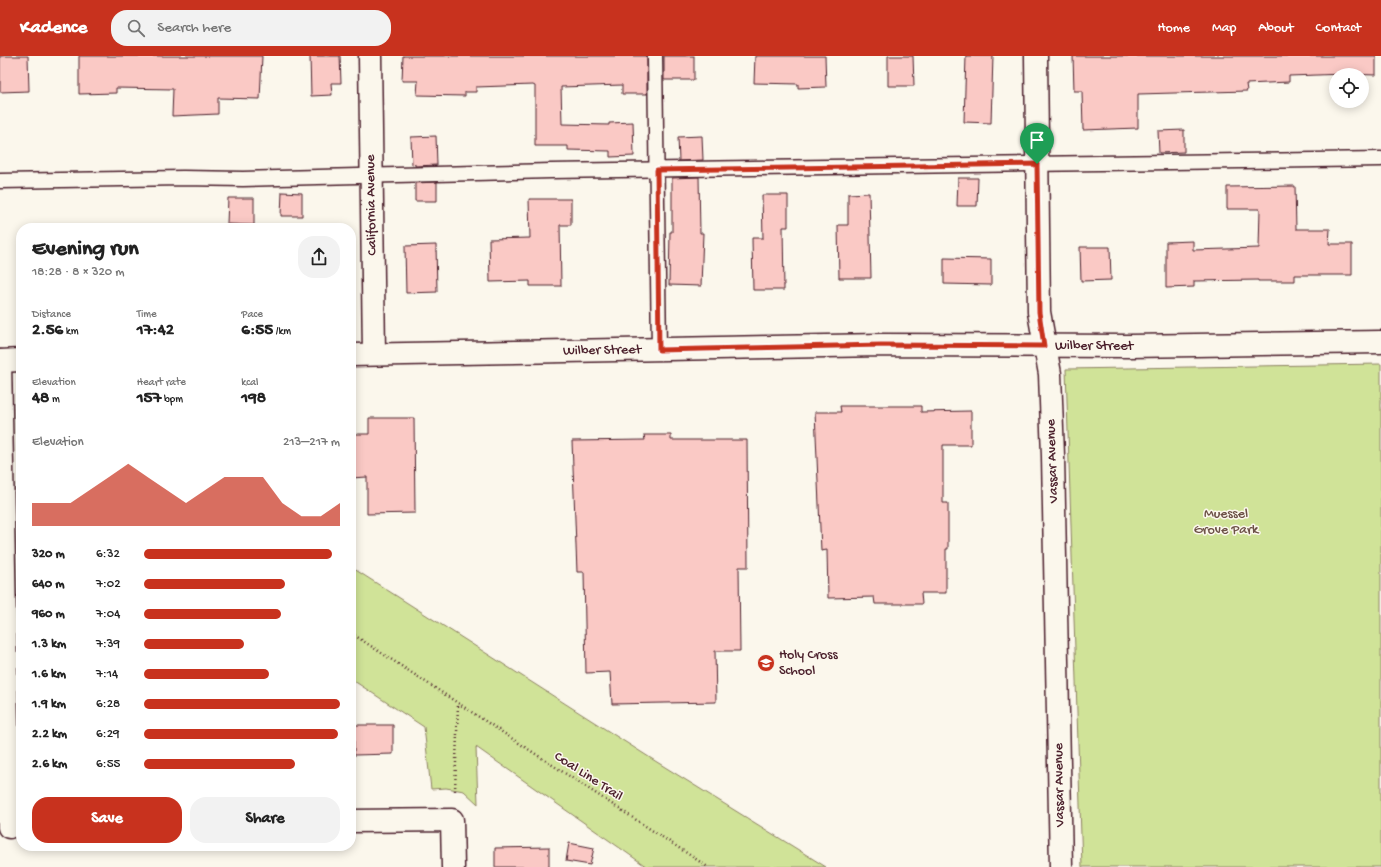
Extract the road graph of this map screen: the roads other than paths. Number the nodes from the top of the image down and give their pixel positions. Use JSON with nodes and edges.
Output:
{"nodes":[{"id":1,"x":370,"y":56,"type":"edge"},
{"id":2,"x":655,"y":56,"type":"edge"},
{"id":3,"x":1036,"y":56,"type":"edge"},
{"id":4,"x":1381,"y":159,"type":"edge"},
{"id":5,"x":1037,"y":164,"type":"junction"},
{"id":6,"x":657,"y":170,"type":"junction"},
{"id":7,"x":372,"y":176,"type":"junction"},
{"id":8,"x":0,"y":181,"type":"edge"},
{"id":9,"x":1381,"y":342,"type":"edge"},
{"id":10,"x":1044,"y":346,"type":"junction"},
{"id":11,"x":659,"y":350,"type":"junction"},
{"id":12,"x":374,"y":354,"type":"junction"},
{"id":13,"x":356,"y":355,"type":"edge"},
{"id":14,"x":16,"y":360,"type":"edge"},
{"id":15,"x":0,"y":361,"type":"edge"},
{"id":16,"x":13,"y":660,"type":"edge"},
{"id":17,"x":356,"y":821,"type":"edge"},
{"id":18,"x":10,"y":827,"type":"edge"},
{"id":19,"x":453,"y":867,"type":"edge"},
{"id":20,"x":1061,"y":867,"type":"edge"}],
"edges":[{"from":1,"to":7,"type":"street","name":"California Avenue"},
{"from":2,"to":6,"type":"lane"},
{"from":3,"to":5,"type":"street","name":"Vassar Avenue"},
{"from":4,"to":5,"type":"lane"},
{"from":5,"to":6,"type":"lane"},
{"from":5,"to":10,"type":"street","name":"Vassar Avenue"},
{"from":6,"to":7,"type":"lane"},
{"from":6,"to":11,"type":"lane"},
{"from":7,"to":8,"type":"lane"},
{"from":7,"to":12,"type":"street","name":"California Avenue"},
{"from":9,"to":10,"type":"street","name":"Wilber Street"},
{"from":10,"to":11,"type":"street","name":"Wilber Street"},
{"from":10,"to":20,"type":"street","name":"Vassar Avenue"},
{"from":11,"to":12,"type":"street","name":"Wilber Street"},
{"from":12,"to":13,"type":"street","name":"Wilber Street"},
{"from":14,"to":15,"type":"street"},
{"from":15,"to":16,"type":"street"},
{"from":16,"to":18,"type":"street"},
{"from":17,"to":19,"type":"street"}]}
